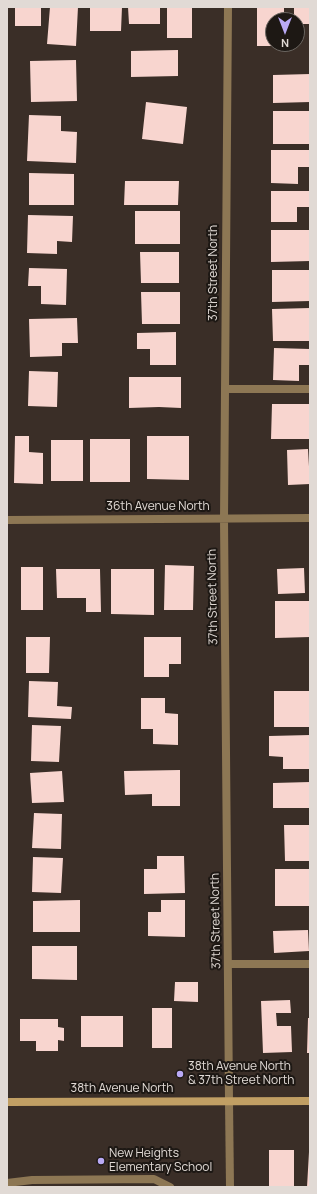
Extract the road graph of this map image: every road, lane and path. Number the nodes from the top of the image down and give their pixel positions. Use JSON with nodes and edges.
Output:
{"nodes":[{"id":1,"x":228,"y":7,"type":"edge"},
{"id":2,"x":225,"y":389,"type":"junction"},
{"id":3,"x":310,"y":389,"type":"edge"},
{"id":4,"x":310,"y":518,"type":"edge"},
{"id":5,"x":224,"y":519,"type":"junction"},
{"id":6,"x":7,"y":520,"type":"edge"},
{"id":7,"x":228,"y":964,"type":"junction"},
{"id":8,"x":310,"y":964,"type":"edge"},
{"id":9,"x":229,"y":1101,"type":"junction"},
{"id":10,"x":310,"y":1101,"type":"edge"},
{"id":11,"x":7,"y":1102,"type":"edge"},
{"id":12,"x":7,"y":1183,"type":"edge"},
{"id":13,"x":170,"y":1187,"type":"edge"},
{"id":14,"x":230,"y":1187,"type":"edge"}],
"edges":[{"from":1,"to":2,"type":"street","name":"37th Street North"},
{"from":2,"to":3,"type":"street"},
{"from":2,"to":5,"type":"street","name":"37th Street North"},
{"from":4,"to":5,"type":"street","name":"36th Avenue North"},
{"from":5,"to":6,"type":"street","name":"36th Avenue North"},
{"from":5,"to":7,"type":"street","name":"37th Street North"},
{"from":7,"to":8,"type":"street"},
{"from":7,"to":9,"type":"street","name":"37th Street North"},
{"from":9,"to":10,"type":"main road","name":"38th Avenue North"},
{"from":9,"to":11,"type":"main road","name":"38th Avenue North"},
{"from":9,"to":14,"type":"street","name":"37th Street North"},
{"from":12,"to":13,"type":"street"}]}
